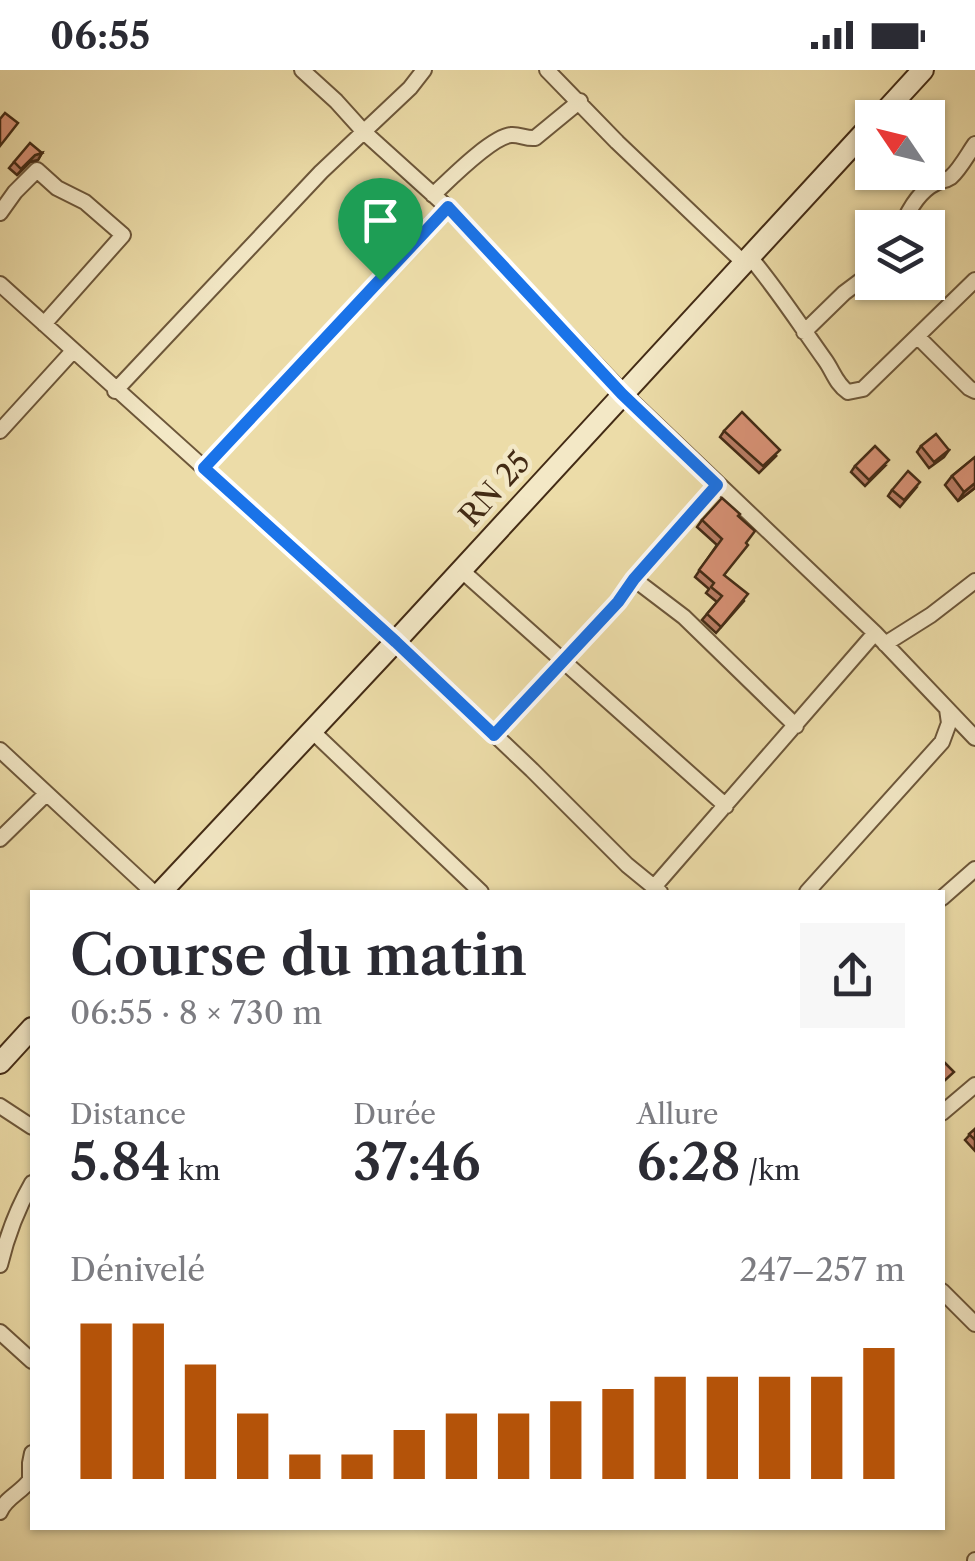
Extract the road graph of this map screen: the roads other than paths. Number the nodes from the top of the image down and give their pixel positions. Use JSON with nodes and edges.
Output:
{"nodes":[{"id":1,"x":302,"y":70,"type":"edge"},
{"id":2,"x":424,"y":70,"type":"edge"},
{"id":3,"x":548,"y":70,"type":"edge"},
{"id":4,"x":923,"y":70,"type":"edge"},
{"id":5,"x":895,"y":100,"type":"edge"},
{"id":6,"x":580,"y":102,"type":"junction"},
{"id":7,"x":364,"y":132,"type":"junction"},
{"id":8,"x":855,"y":142,"type":"edge"},
{"id":9,"x":975,"y":144,"type":"edge"},
{"id":10,"x":432,"y":195,"type":"junction"},
{"id":11,"x":448,"y":207,"type":"junction"},
{"id":12,"x":912,"y":210,"type":"edge"},
{"id":13,"x":0,"y":213,"type":"edge"},
{"id":14,"x":746,"y":259,"type":"junction"},
{"id":15,"x":975,"y":280,"type":"edge"},
{"id":16,"x":0,"y":284,"type":"edge"},
{"id":17,"x":855,"y":285,"type":"edge"},
{"id":18,"x":44,"y":324,"type":"junction"},
{"id":19,"x":804,"y":332,"type":"junction"},
{"id":20,"x":918,"y":337,"type":"junction"},
{"id":21,"x":72,"y":352,"type":"junction"},
{"id":22,"x":115,"y":390,"type":"junction"},
{"id":23,"x":975,"y":390,"type":"edge"},
{"id":24,"x":622,"y":394,"type":"junction"},
{"id":25,"x":0,"y":431,"type":"edge"},
{"id":26,"x":204,"y":468,"type":"junction"},
{"id":27,"x":717,"y":485,"type":"junction"},
{"id":28,"x":461,"y":570,"type":"junction"},
{"id":29,"x":634,"y":579,"type":"junction"},
{"id":30,"x":975,"y":581,"type":"edge"},
{"id":31,"x":880,"y":638,"type":"junction"},
{"id":32,"x":396,"y":642,"type":"junction"},
{"id":33,"x":563,"y":661,"type":"junction"},
{"id":34,"x":947,"y":709,"type":"junction"},
{"id":35,"x":796,"y":726,"type":"junction"},
{"id":36,"x":312,"y":732,"type":"junction"},
{"id":37,"x":494,"y":735,"type":"junction"},
{"id":38,"x":975,"y":738,"type":"edge"},
{"id":39,"x":0,"y":750,"type":"edge"},
{"id":40,"x":46,"y":794,"type":"junction"},
{"id":41,"x":726,"y":806,"type":"junction"},
{"id":42,"x":0,"y":839,"type":"edge"},
{"id":43,"x":975,"y":869,"type":"edge"},
{"id":44,"x":150,"y":890,"type":"edge"},
{"id":45,"x":162,"y":890,"type":"edge"},
{"id":46,"x":479,"y":890,"type":"edge"},
{"id":47,"x":657,"y":890,"type":"edge"},
{"id":48,"x":809,"y":890,"type":"edge"},
{"id":49,"x":945,"y":895,"type":"edge"},
{"id":50,"x":8,"y":1040,"type":"edge"},
{"id":51,"x":0,"y":1063,"type":"edge"},
{"id":52,"x":975,"y":1085,"type":"edge"},
{"id":53,"x":0,"y":1106,"type":"edge"},
{"id":54,"x":945,"y":1110,"type":"edge"},
{"id":55,"x":30,"y":1126,"type":"edge"},
{"id":56,"x":30,"y":1187,"type":"edge"},
{"id":57,"x":0,"y":1265,"type":"edge"},
{"id":58,"x":945,"y":1294,"type":"edge"},
{"id":59,"x":975,"y":1324,"type":"edge"},
{"id":60,"x":3,"y":1335,"type":"edge"},
{"id":61,"x":30,"y":1348,"type":"edge"},
{"id":62,"x":30,"y":1358,"type":"edge"},
{"id":63,"x":30,"y":1480,"type":"edge"},
{"id":64,"x":0,"y":1512,"type":"edge"}],
"edges":[{"from":1,"to":7,"type":"street"},
{"from":2,"to":7,"type":"street"},
{"from":3,"to":6,"type":"street"},
{"from":4,"to":5,"type":"main road"},
{"from":6,"to":10,"type":"street"},
{"from":6,"to":14,"type":"street"},
{"from":7,"to":10,"type":"street"},
{"from":7,"to":22,"type":"street"},
{"from":8,"to":14,"type":"main road","name":"RN 25","number":"RN 25"},
{"from":9,"to":12,"type":"street"},
{"from":10,"to":11,"type":"street"},
{"from":11,"to":24,"type":"street"},
{"from":11,"to":26,"type":"street"},
{"from":13,"to":18,"type":"street"},
{"from":14,"to":19,"type":"street"},
{"from":14,"to":24,"type":"main road","name":"RN 25","number":"RN 25"},
{"from":15,"to":20,"type":"street"},
{"from":16,"to":18,"type":"street"},
{"from":17,"to":19,"type":"street"},
{"from":18,"to":21,"type":"street"},
{"from":19,"to":20,"type":"street"},
{"from":20,"to":23,"type":"street"},
{"from":21,"to":22,"type":"street"},
{"from":21,"to":25,"type":"street"},
{"from":22,"to":26,"type":"street"},
{"from":24,"to":27,"type":"street"},
{"from":24,"to":28,"type":"main road","name":"RN 25","number":"RN 25"},
{"from":26,"to":32,"type":"street"},
{"from":27,"to":29,"type":"street"},
{"from":27,"to":31,"type":"street"},
{"from":28,"to":32,"type":"main road","name":"RN 25","number":"RN 25"},
{"from":28,"to":33,"type":"street"},
{"from":29,"to":33,"type":"street"},
{"from":29,"to":35,"type":"street"},
{"from":30,"to":31,"type":"street"},
{"from":31,"to":34,"type":"street"},
{"from":31,"to":35,"type":"street"},
{"from":32,"to":36,"type":"main road","name":"RN 25","number":"RN 25"},
{"from":32,"to":37,"type":"street"},
{"from":33,"to":37,"type":"street"},
{"from":33,"to":41,"type":"street"},
{"from":34,"to":38,"type":"street"},
{"from":34,"to":48,"type":"street"},
{"from":35,"to":41,"type":"street"},
{"from":36,"to":45,"type":"main road","name":"RN 25","number":"RN 25"},
{"from":36,"to":46,"type":"street"},
{"from":37,"to":47,"type":"street"},
{"from":39,"to":40,"type":"street"},
{"from":40,"to":42,"type":"street"},
{"from":40,"to":44,"type":"street"},
{"from":41,"to":47,"type":"street"},
{"from":43,"to":49,"type":"street"},
{"from":50,"to":51,"type":"main road"},
{"from":52,"to":54,"type":"street"},
{"from":53,"to":55,"type":"street"},
{"from":56,"to":57,"type":"street"},
{"from":58,"to":59,"type":"street"},
{"from":60,"to":61,"type":"street"},
{"from":60,"to":62,"type":"street"},
{"from":63,"to":64,"type":"street"}]}
